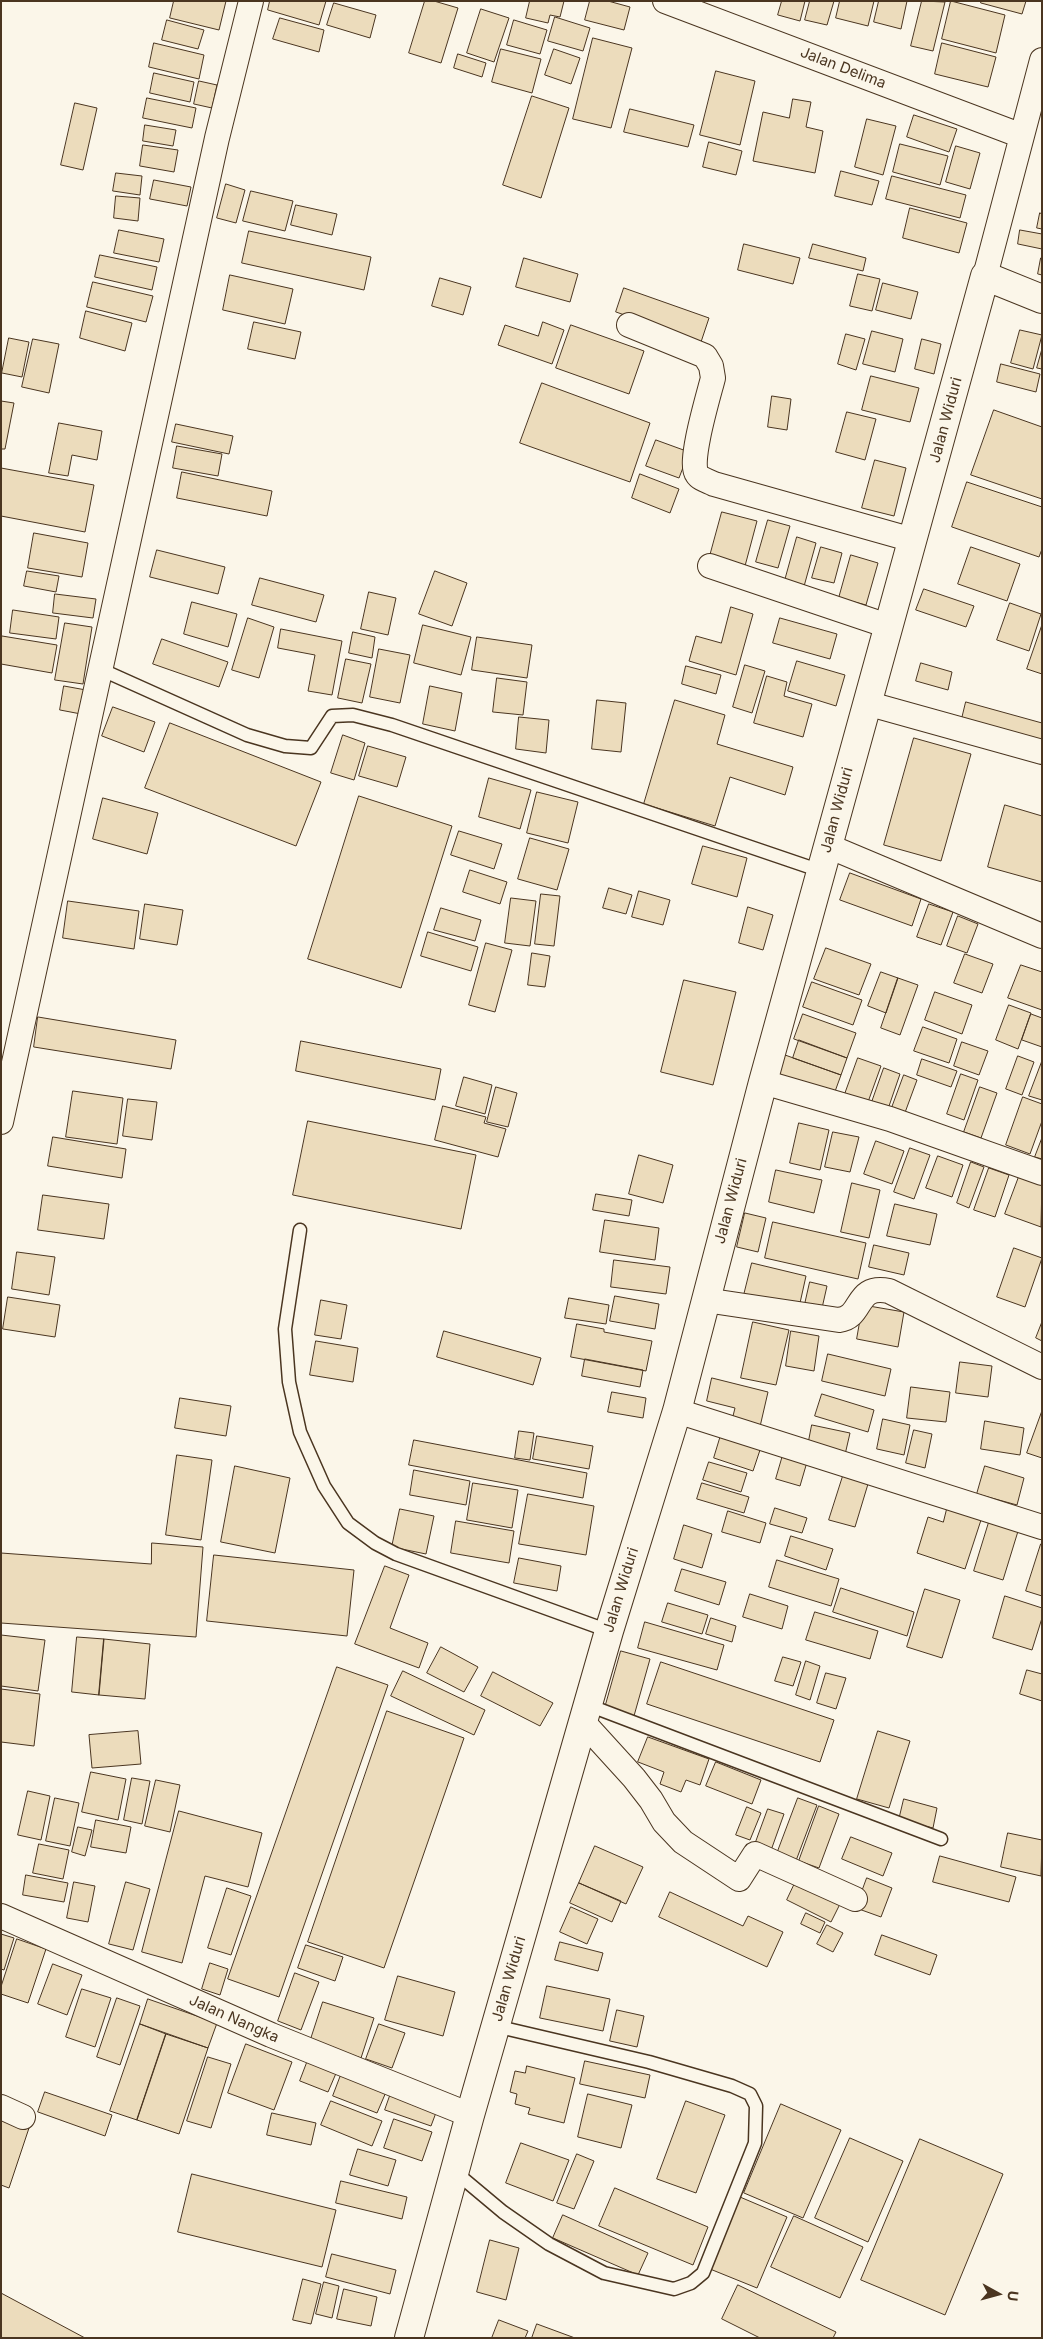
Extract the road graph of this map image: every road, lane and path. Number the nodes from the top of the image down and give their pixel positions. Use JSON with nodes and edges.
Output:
{"nodes":[{"id":1,"x":251,"y":1,"type":"edge"},
{"id":2,"x":665,"y":1,"type":"edge"},
{"id":3,"x":1042,"y":60,"type":"edge"},
{"id":4,"x":1022,"y":136,"type":"junction"},
{"id":5,"x":985,"y":276,"type":"junction"},
{"id":6,"x":1042,"y":299,"type":"edge"},
{"id":7,"x":630,"y":325,"type":"dead end"},
{"id":8,"x":913,"y":540,"type":"junction"},
{"id":9,"x":710,"y":566,"type":"dead end"},
{"id":10,"x":888,"y":626,"type":"junction"},
{"id":11,"x":100,"y":669,"type":"junction"},
{"id":12,"x":866,"y":703,"type":"junction"},
{"id":13,"x":1042,"y":752,"type":"edge"},
{"id":14,"x":824,"y":858,"type":"junction"},
{"id":15,"x":1042,"y":936,"type":"edge"},
{"id":16,"x":762,"y":1082,"type":"junction"},
{"id":17,"x":2,"y":1110,"type":"edge"},
{"id":18,"x":1042,"y":1173,"type":"edge"},
{"id":19,"x":300,"y":1230,"type":"dead end"},
{"id":20,"x":705,"y":1300,"type":"junction"},
{"id":21,"x":1042,"y":1367,"type":"edge"},
{"id":22,"x":677,"y":1411,"type":"junction"},
{"id":23,"x":1042,"y":1527,"type":"edge"},
{"id":24,"x":609,"y":1631,"type":"junction"},
{"id":25,"x":585,"y":1713,"type":"junction"},
{"id":26,"x":941,"y":1840,"type":"dead end"},
{"id":27,"x":856,"y":1899,"type":"dead end"},
{"id":28,"x":1,"y":1916,"type":"edge"},
{"id":29,"x":495,"y":2026,"type":"junction"},
{"id":30,"x":1,"y":2107,"type":"edge"},
{"id":31,"x":470,"y":2115,"type":"junction"},
{"id":32,"x":23,"y":2117,"type":"dead end"},
{"id":33,"x":454,"y":2171,"type":"junction"},
{"id":34,"x":409,"y":2338,"type":"edge"}],
"edges":[{"from":1,"to":11,"type":"street"},
{"from":2,"to":4,"type":"street","name":"Jalan Delima"},
{"from":3,"to":4,"type":"street","name":"Jalan Widuri"},
{"from":4,"to":5,"type":"street","name":"Jalan Widuri"},
{"from":5,"to":6,"type":"main road"},
{"from":5,"to":8,"type":"main road","name":"Jalan Widuri"},
{"from":7,"to":8,"type":"street"},
{"from":8,"to":10,"type":"main road","name":"Jalan Widuri"},
{"from":9,"to":10,"type":"street"},
{"from":10,"to":12,"type":"main road","name":"Jalan Widuri"},
{"from":11,"to":14,"type":"lane"},
{"from":11,"to":17,"type":"street"},
{"from":12,"to":13,"type":"street"},
{"from":12,"to":14,"type":"main road","name":"Jalan Widuri"},
{"from":14,"to":15,"type":"street"},
{"from":14,"to":16,"type":"main road","name":"Jalan Widuri"},
{"from":16,"to":18,"type":"street"},
{"from":16,"to":20,"type":"main road","name":"Jalan Widuri"},
{"from":19,"to":24,"type":"lane"},
{"from":20,"to":21,"type":"street"},
{"from":20,"to":22,"type":"main road","name":"Jalan Widuri"},
{"from":22,"to":23,"type":"street"},
{"from":22,"to":24,"type":"main road","name":"Jalan Widuri"},
{"from":24,"to":25,"type":"main road","name":"Jalan Widuri"},
{"from":25,"to":26,"type":"lane"},
{"from":25,"to":27,"type":"street"},
{"from":25,"to":29,"type":"main road","name":"Jalan Widuri"},
{"from":28,"to":31,"type":"street","name":"Jalan Nangka"},
{"from":29,"to":31,"type":"main road","name":"Jalan Widuri"},
{"from":29,"to":33,"type":"lane"},
{"from":30,"to":32,"type":"street"},
{"from":31,"to":33,"type":"main road","name":"Jalan Widuri"},
{"from":33,"to":34,"type":"main road","name":"Jalan Widuri"}]}
